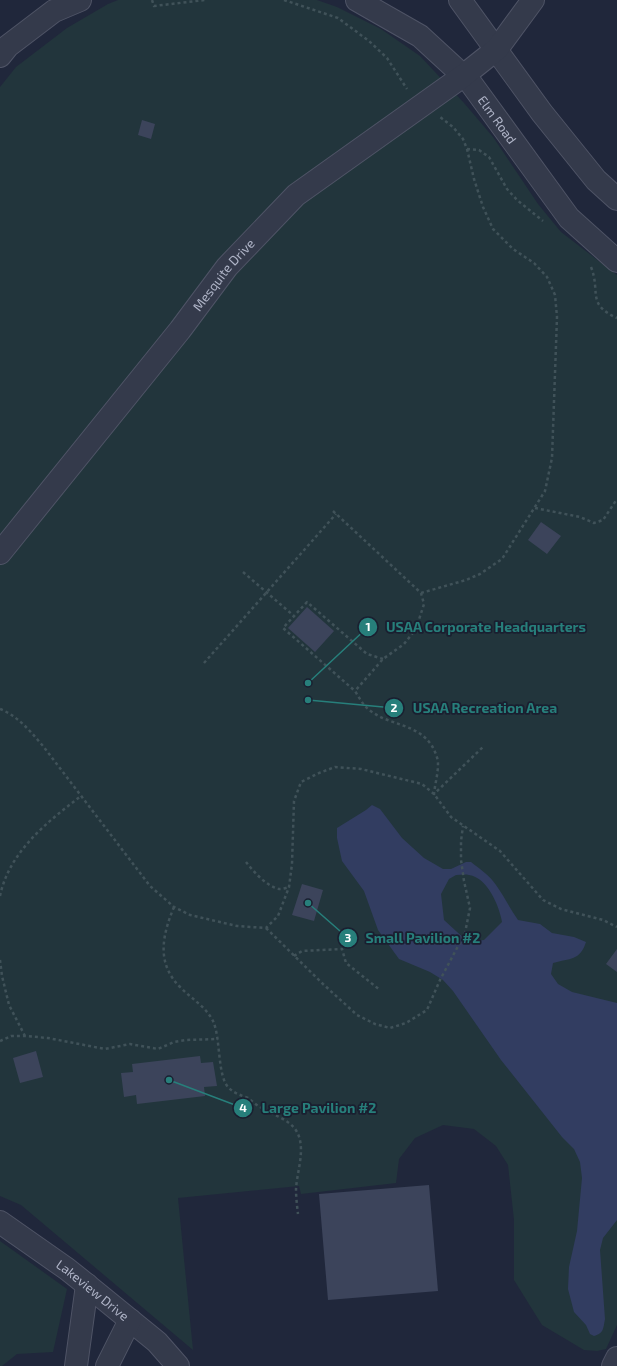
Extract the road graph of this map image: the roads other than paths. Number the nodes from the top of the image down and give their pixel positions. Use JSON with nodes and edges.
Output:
{"nodes":[{"id":1,"x":80,"y":0,"type":"edge"},
{"id":2,"x":357,"y":0,"type":"edge"},
{"id":3,"x":460,"y":0,"type":"edge"},
{"id":4,"x":533,"y":0,"type":"edge"},
{"id":5,"x":3,"y":47,"type":"edge"},
{"id":6,"x":496,"y":49,"type":"junction"},
{"id":7,"x":463,"y":76,"type":"junction"},
{"id":8,"x":617,"y":199,"type":"edge"},
{"id":9,"x":617,"y":260,"type":"edge"},
{"id":10,"x":0,"y":553,"type":"edge"},
{"id":11,"x":0,"y":1222,"type":"edge"},
{"id":12,"x":87,"y":1285,"type":"junction"},
{"id":13,"x":130,"y":1320,"type":"junction"},
{"id":14,"x":617,"y":1358,"type":"edge"},
{"id":15,"x":76,"y":1366,"type":"edge"},
{"id":16,"x":107,"y":1366,"type":"edge"},
{"id":17,"x":178,"y":1366,"type":"edge"},
{"id":18,"x":613,"y":1366,"type":"edge"}],
"edges":[{"from":1,"to":5,"type":"street"},
{"from":2,"to":7,"type":"street","name":"Elm Road"},
{"from":3,"to":6,"type":"street"},
{"from":4,"to":6,"type":"street","name":"Mesquite Drive"},
{"from":6,"to":7,"type":"street","name":"Mesquite Drive"},
{"from":6,"to":8,"type":"street"},
{"from":7,"to":9,"type":"street","name":"Elm Road"},
{"from":7,"to":10,"type":"street","name":"Mesquite Drive"},
{"from":11,"to":12,"type":"street","name":"Lakeview Drive"},
{"from":12,"to":13,"type":"street","name":"Lakeview Drive"},
{"from":12,"to":15,"type":"street"},
{"from":13,"to":16,"type":"street"},
{"from":13,"to":17,"type":"street","name":"Lakeview Drive"},
{"from":14,"to":18,"type":"street"}]}
